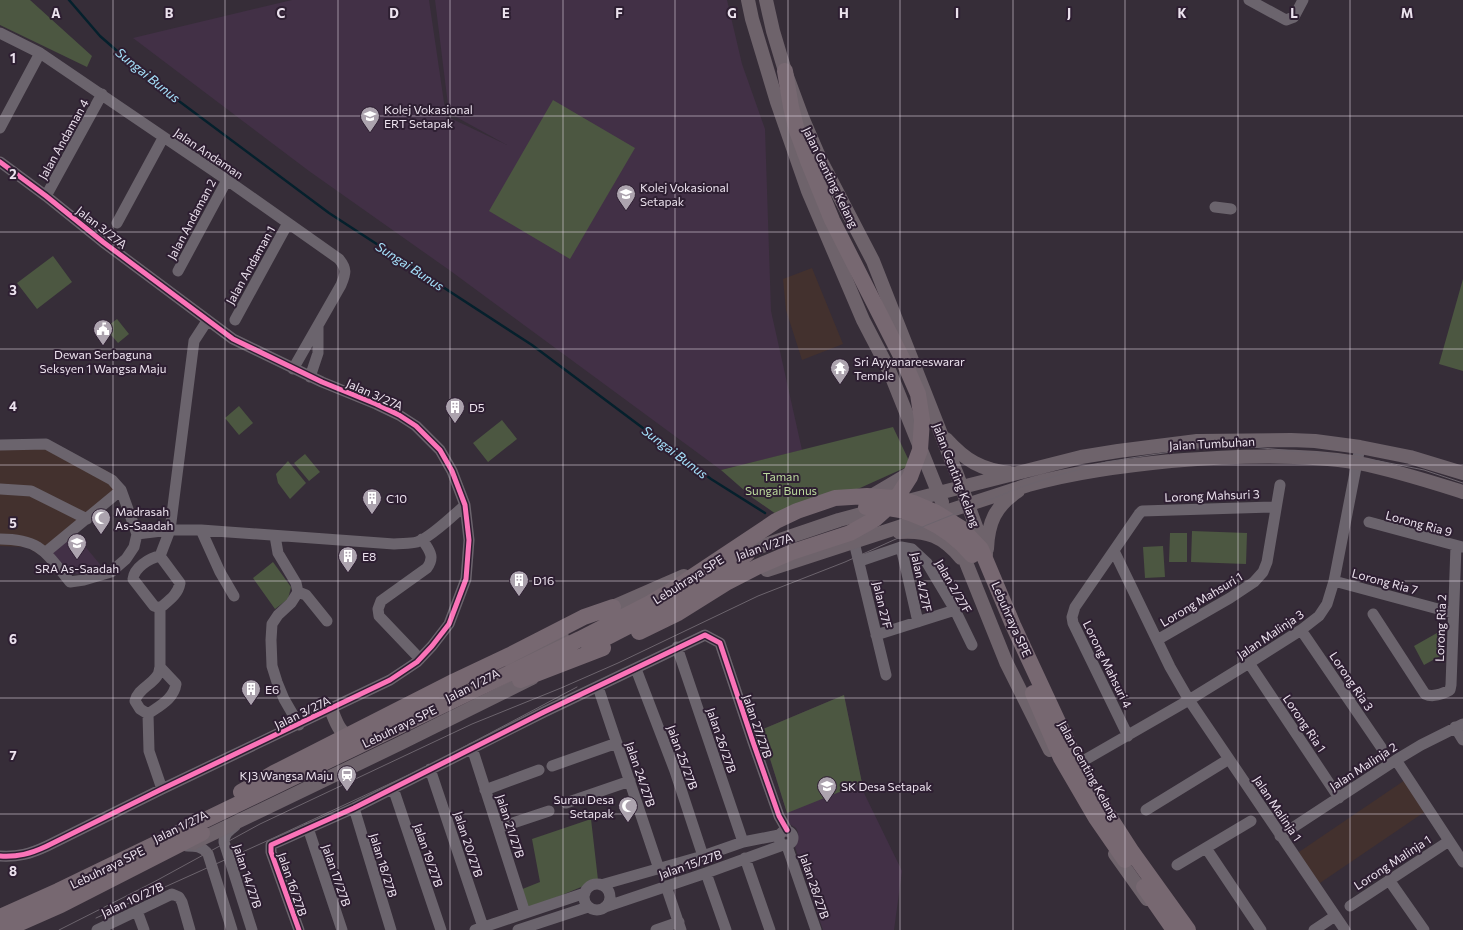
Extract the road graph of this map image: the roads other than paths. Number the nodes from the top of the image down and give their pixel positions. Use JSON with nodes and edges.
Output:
{"nodes":[{"id":1,"x":748,"y":0,"type":"edge"},
{"id":2,"x":766,"y":0,"type":"edge"},
{"id":3,"x":1249,"y":0,"type":"edge"},
{"id":4,"x":1303,"y":0,"type":"edge"},
{"id":5,"x":0,"y":33,"type":"edge"},
{"id":6,"x":40,"y":53,"type":"junction"},
{"id":7,"x":785,"y":71,"type":"junction"},
{"id":8,"x":102,"y":94,"type":"junction"},
{"id":9,"x":0,"y":128,"type":"edge"},
{"id":10,"x":163,"y":138,"type":"junction"},
{"id":11,"x":0,"y":162,"type":"edge"},
{"id":12,"x":227,"y":180,"type":"junction"},
{"id":13,"x":46,"y":196,"type":"junction"},
{"id":14,"x":1215,"y":207,"type":"dead end"},
{"id":15,"x":1231,"y":209,"type":"dead end"},
{"id":16,"x":117,"y":223,"type":"dead end"},
{"id":17,"x":288,"y":224,"type":"junction"},
{"id":18,"x":873,"y":261,"type":"junction"},
{"id":19,"x":178,"y":271,"type":"dead end"},
{"id":20,"x":843,"y":274,"type":"junction"},
{"id":21,"x":235,"y":320,"type":"dead end"},
{"id":22,"x":207,"y":321,"type":"junction"},
{"id":23,"x":318,"y":323,"type":"junction"},
{"id":24,"x":293,"y":369,"type":"junction"},
{"id":25,"x":310,"y":377,"type":"junction"},
{"id":26,"x":940,"y":432,"type":"junction"},
{"id":27,"x":1257,"y":440,"type":"junction"},
{"id":28,"x":1299,"y":440,"type":"junction"},
{"id":29,"x":0,"y":445,"type":"edge"},
{"id":30,"x":1367,"y":448,"type":"junction"},
{"id":31,"x":923,"y":456,"type":"junction"},
{"id":32,"x":1267,"y":456,"type":"junction"},
{"id":33,"x":1311,"y":458,"type":"junction"},
{"id":34,"x":1357,"y":463,"type":"junction"},
{"id":35,"x":1384,"y":469,"type":"junction"},
{"id":36,"x":1018,"y":473,"type":"junction"},
{"id":37,"x":1463,"y":473,"type":"edge"},
{"id":38,"x":1028,"y":485,"type":"junction"},
{"id":39,"x":1280,"y":485,"type":"dead end"},
{"id":40,"x":962,"y":487,"type":"junction"},
{"id":41,"x":0,"y":489,"type":"edge"},
{"id":42,"x":121,"y":490,"type":"junction"},
{"id":43,"x":1463,"y":492,"type":"edge"},
{"id":44,"x":938,"y":494,"type":"junction"},
{"id":45,"x":909,"y":501,"type":"junction"},
{"id":46,"x":465,"y":505,"type":"junction"},
{"id":47,"x":968,"y":505,"type":"junction"},
{"id":48,"x":1276,"y":506,"type":"junction"},
{"id":49,"x":1149,"y":510,"type":"joint"},
{"id":50,"x":946,"y":513,"type":"junction"},
{"id":51,"x":86,"y":518,"type":"junction"},
{"id":52,"x":839,"y":520,"type":"junction"},
{"id":53,"x":918,"y":522,"type":"junction"},
{"id":54,"x":1369,"y":522,"type":"dead end"},
{"id":55,"x":170,"y":530,"type":"junction"},
{"id":56,"x":201,"y":530,"type":"junction"},
{"id":57,"x":137,"y":534,"type":"junction"},
{"id":58,"x":877,"y":534,"type":"junction"},
{"id":59,"x":275,"y":536,"type":"junction"},
{"id":60,"x":0,"y":539,"type":"edge"},
{"id":61,"x":422,"y":539,"type":"junction"},
{"id":62,"x":854,"y":542,"type":"junction"},
{"id":63,"x":901,"y":547,"type":"junction"},
{"id":64,"x":1459,"y":547,"type":"edge"},
{"id":65,"x":1114,"y":551,"type":"junction"},
{"id":66,"x":46,"y":552,"type":"junction"},
{"id":67,"x":160,"y":556,"type":"junction"},
{"id":68,"x":987,"y":558,"type":"junction"},
{"id":69,"x":860,"y":561,"type":"junction"},
{"id":70,"x":967,"y":567,"type":"junction"},
{"id":71,"x":1334,"y":581,"type":"junction"},
{"id":72,"x":298,"y":592,"type":"junction"},
{"id":73,"x":234,"y":596,"type":"dead end"},
{"id":74,"x":613,"y":607,"type":"junction"},
{"id":75,"x":160,"y":608,"type":"junction"},
{"id":76,"x":955,"y":610,"type":"junction"},
{"id":77,"x":1453,"y":613,"type":"junction"},
{"id":78,"x":1373,"y":614,"type":"dead end"},
{"id":79,"x":327,"y":621,"type":"dead end"},
{"id":80,"x":918,"y":622,"type":"junction"},
{"id":81,"x":1301,"y":630,"type":"junction"},
{"id":82,"x":876,"y":636,"type":"junction"},
{"id":83,"x":1157,"y":640,"type":"junction"},
{"id":84,"x":972,"y":645,"type":"dead end"},
{"id":85,"x":677,"y":647,"type":"junction"},
{"id":86,"x":420,"y":659,"type":"junction"},
{"id":87,"x":1249,"y":663,"type":"junction"},
{"id":88,"x":160,"y":667,"type":"junction"},
{"id":89,"x":636,"y":668,"type":"junction"},
{"id":90,"x":886,"y":675,"type":"dead end"},
{"id":91,"x":520,"y":680,"type":"junction"},
{"id":92,"x":598,"y":687,"type":"junction"},
{"id":93,"x":1189,"y":700,"type":"junction"},
{"id":94,"x":327,"y":711,"type":"junction"},
{"id":95,"x":148,"y":714,"type":"junction"},
{"id":96,"x":299,"y":725,"type":"junction"},
{"id":97,"x":1459,"y":726,"type":"edge"},
{"id":98,"x":364,"y":736,"type":"junction"},
{"id":99,"x":1128,"y":736,"type":"junction"},
{"id":100,"x":1463,"y":740,"type":"edge"},
{"id":101,"x":617,"y":743,"type":"junction"},
{"id":102,"x":1381,"y":747,"type":"dead end"},
{"id":103,"x":472,"y":748,"type":"junction"},
{"id":104,"x":324,"y":757,"type":"junction"},
{"id":105,"x":1229,"y":758,"type":"junction"},
{"id":106,"x":1396,"y":760,"type":"junction"},
{"id":107,"x":1083,"y":761,"type":"junction"},
{"id":108,"x":552,"y":766,"type":"dead end"},
{"id":109,"x":430,"y":769,"type":"junction"},
{"id":110,"x":539,"y":770,"type":"dead end"},
{"id":111,"x":630,"y":781,"type":"junction"},
{"id":112,"x":394,"y":788,"type":"junction"},
{"id":113,"x":162,"y":789,"type":"junction"},
{"id":114,"x":485,"y":790,"type":"junction"},
{"id":115,"x":1339,"y":798,"type":"junction"},
{"id":116,"x":566,"y":803,"type":"dead end"},
{"id":117,"x":354,"y":808,"type":"junction"},
{"id":118,"x":1146,"y":810,"type":"dead end"},
{"id":119,"x":548,"y":811,"type":"dead end"},
{"id":120,"x":248,"y":816,"type":"junction"},
{"id":121,"x":1251,"y":821,"type":"dead end"},
{"id":122,"x":194,"y":825,"type":"junction"},
{"id":123,"x":308,"y":828,"type":"junction"},
{"id":124,"x":498,"y":828,"type":"junction"},
{"id":125,"x":1280,"y":836,"type":"junction"},
{"id":126,"x":785,"y":840,"type":"junction"},
{"id":127,"x":1449,"y":841,"type":"junction"},
{"id":128,"x":743,"y":842,"type":"junction"},
{"id":129,"x":187,"y":846,"type":"junction"},
{"id":130,"x":1206,"y":848,"type":"junction"},
{"id":131,"x":0,"y":856,"type":"edge"},
{"id":132,"x":703,"y":856,"type":"junction"},
{"id":133,"x":745,"y":858,"type":"junction"},
{"id":134,"x":1463,"y":862,"type":"edge"},
{"id":135,"x":1177,"y":865,"type":"dead end"},
{"id":136,"x":659,"y":869,"type":"junction"},
{"id":137,"x":706,"y":873,"type":"junction"},
{"id":138,"x":1389,"y":880,"type":"junction"},
{"id":139,"x":601,"y":885,"type":"junction"},
{"id":140,"x":666,"y":886,"type":"junction"},
{"id":141,"x":585,"y":893,"type":"junction"},
{"id":142,"x":1350,"y":906,"type":"dead end"},
{"id":143,"x":588,"y":907,"type":"junction"},
{"id":144,"x":605,"y":907,"type":"junction"},
{"id":145,"x":137,"y":910,"type":"junction"},
{"id":146,"x":0,"y":913,"type":"edge"},
{"id":147,"x":525,"y":913,"type":"junction"},
{"id":148,"x":1335,"y":916,"type":"junction"},
{"id":149,"x":0,"y":917,"type":"edge"},
{"id":150,"x":680,"y":926,"type":"edge"},
{"id":151,"x":532,"y":928,"type":"edge"},
{"id":152,"x":479,"y":929,"type":"edge"},
{"id":153,"x":4,"y":930,"type":"edge"},
{"id":154,"x":17,"y":930,"type":"edge"},
{"id":155,"x":97,"y":930,"type":"edge"},
{"id":156,"x":144,"y":930,"type":"edge"},
{"id":157,"x":190,"y":930,"type":"edge"},
{"id":158,"x":232,"y":930,"type":"edge"},
{"id":159,"x":252,"y":930,"type":"edge"},
{"id":160,"x":299,"y":930,"type":"edge"},
{"id":161,"x":342,"y":930,"type":"edge"},
{"id":162,"x":391,"y":930,"type":"edge"},
{"id":163,"x":441,"y":930,"type":"edge"},
{"id":164,"x":518,"y":930,"type":"edge"},
{"id":165,"x":656,"y":930,"type":"edge"},
{"id":166,"x":726,"y":930,"type":"edge"},
{"id":167,"x":770,"y":930,"type":"edge"},
{"id":168,"x":816,"y":930,"type":"edge"},
{"id":169,"x":1168,"y":930,"type":"edge"},
{"id":170,"x":1174,"y":930,"type":"edge"},
{"id":171,"x":1189,"y":930,"type":"edge"},
{"id":172,"x":1261,"y":930,"type":"edge"},
{"id":173,"x":1314,"y":930,"type":"edge"},
{"id":174,"x":1344,"y":930,"type":"edge"},
{"id":175,"x":1424,"y":930,"type":"edge"}],
"edges":[{"from":1,"to":20,"type":"main road","name":"Jalan Genting Kelang"},
{"from":2,"to":7,"type":"main road","name":"Jalan Genting Kelang"},
{"from":3,"to":4,"type":"street"},
{"from":5,"to":6,"type":"street","name":"Jalan Andaman"},
{"from":6,"to":8,"type":"street","name":"Jalan Andaman"},
{"from":6,"to":9,"type":"street"},
{"from":7,"to":18,"type":"main road","name":"Jalan Genting Kelang"},
{"from":7,"to":91,"type":"highway"},
{"from":8,"to":10,"type":"street","name":"Jalan Andaman"},
{"from":8,"to":13,"type":"street","name":"Jalan Andaman 4"},
{"from":10,"to":12,"type":"street","name":"Jalan Andaman"},
{"from":10,"to":16,"type":"street"},
{"from":11,"to":13,"type":"street","name":"Jalan 3/27A"},
{"from":12,"to":17,"type":"street","name":"Jalan Andaman"},
{"from":12,"to":19,"type":"street","name":"Jalan Andaman 2"},
{"from":13,"to":22,"type":"street","name":"Jalan 3/27A"},
{"from":14,"to":15,"type":"street"},
{"from":17,"to":21,"type":"street","name":"Jalan Andaman 1"},
{"from":17,"to":23,"type":"street","name":"Jalan Andaman"},
{"from":18,"to":20,"type":"main road"},
{"from":18,"to":26,"type":"main road","name":"Jalan Genting Kelang"},
{"from":20,"to":31,"type":"main road","name":"Jalan Genting Kelang"},
{"from":22,"to":24,"type":"street","name":"Jalan 3/27A"},
{"from":22,"to":55,"type":"street"},
{"from":23,"to":24,"type":"street","name":"Jalan Andaman"},
{"from":23,"to":25,"type":"street"},
{"from":24,"to":25,"type":"street","name":"Jalan 3/27A"},
{"from":25,"to":46,"type":"street","name":"Jalan 3/27A"},
{"from":26,"to":36,"type":"main road"},
{"from":26,"to":40,"type":"main road","name":"Jalan Genting Kelang"},
{"from":27,"to":28,"type":"main road","name":"Jalan Tumbuhan"},
{"from":27,"to":32,"type":"main road"},
{"from":27,"to":36,"type":"main road","name":"Jalan Tumbuhan"},
{"from":28,"to":30,"type":"main road","name":"Jalan Tumbuhan"},
{"from":28,"to":33,"type":"main road"},
{"from":29,"to":42,"type":"street"},
{"from":30,"to":34,"type":"street","name":"Jalan Malinja 3"},
{"from":30,"to":35,"type":"main road"},
{"from":30,"to":37,"type":"main road","name":"Jalan Tumbuhan"},
{"from":31,"to":44,"type":"main road","name":"Jalan Genting Kelang"},
{"from":31,"to":52,"type":"main road"},
{"from":32,"to":33,"type":"main road","name":"Jalan Tumbuhan"},
{"from":32,"to":38,"type":"main road","name":"Jalan Tumbuhan"},
{"from":33,"to":34,"type":"main road","name":"Jalan Tumbuhan"},
{"from":34,"to":35,"type":"main road","name":"Jalan Tumbuhan"},
{"from":34,"to":71,"type":"street","name":"Jalan Malinja 3"},
{"from":35,"to":43,"type":"main road","name":"Jalan Tumbuhan"},
{"from":36,"to":40,"type":"main road","name":"Jalan Tumbuhan"},
{"from":38,"to":47,"type":"main road","name":"Jalan Tumbuhan"},
{"from":38,"to":68,"type":"main road"},
{"from":39,"to":48,"type":"street","name":"Lorong Mahsuri 1"},
{"from":40,"to":44,"type":"main road","name":"Jalan 1/27A"},
{"from":40,"to":47,"type":"main road","name":"Jalan Genting Kelang"},
{"from":41,"to":51,"type":"street"},
{"from":42,"to":51,"type":"street"},
{"from":42,"to":57,"type":"street"},
{"from":44,"to":45,"type":"main road","name":"Jalan 1/27A"},
{"from":44,"to":50,"type":"main road","name":"Jalan Genting Kelang"},
{"from":45,"to":52,"type":"main road","name":"Jalan 1/27A"},
{"from":45,"to":53,"type":"main road"},
{"from":46,"to":61,"type":"street"},
{"from":46,"to":86,"type":"street","name":"Jalan 3/27A"},
{"from":47,"to":50,"type":"main road","name":"Jalan 1/27A"},
{"from":47,"to":68,"type":"main road","name":"Jalan Genting Kelang"},
{"from":48,"to":49,"type":"street","name":"Lorong Mahsuri 3"},
{"from":48,"to":83,"type":"street","name":"Lorong Mahsuri 1"},
{"from":49,"to":65,"type":"street","name":"Lorong Mahsuri 4"},
{"from":50,"to":53,"type":"main road","name":"Jalan 1/27A"},
{"from":50,"to":70,"type":"main road","name":"Jalan Genting Kelang"},
{"from":51,"to":66,"type":"street"},
{"from":52,"to":74,"type":"main road","name":"Jalan 1/27A"},
{"from":53,"to":58,"type":"main road","name":"Jalan 1/27A"},
{"from":54,"to":64,"type":"street","name":"Lorong Ria 9"},
{"from":55,"to":56,"type":"street"},
{"from":55,"to":57,"type":"street"},
{"from":55,"to":67,"type":"street"},
{"from":56,"to":59,"type":"street"},
{"from":56,"to":73,"type":"street"},
{"from":57,"to":66,"type":"street"},
{"from":58,"to":62,"type":"main road","name":"Jalan 1/27A"},
{"from":58,"to":70,"type":"main road"},
{"from":59,"to":61,"type":"street"},
{"from":59,"to":72,"type":"street"},
{"from":60,"to":66,"type":"street"},
{"from":61,"to":86,"type":"street"},
{"from":62,"to":69,"type":"street","name":"Jalan 27F"},
{"from":62,"to":120,"type":"main road","name":"Jalan 1/27A"},
{"from":63,"to":69,"type":"street"},
{"from":63,"to":76,"type":"street","name":"Jalan 2/27F"},
{"from":63,"to":80,"type":"street","name":"Jalan 4/27F"},
{"from":64,"to":77,"type":"street","name":"Lorong Ria 2"},
{"from":65,"to":83,"type":"street","name":"Jalan Malinja 1"},
{"from":65,"to":99,"type":"street","name":"Lorong Mahsuri 4"},
{"from":67,"to":75,"type":"street"},
{"from":67,"to":75,"type":"street"},
{"from":68,"to":107,"type":"main road","name":"Jalan Genting Kelang"},
{"from":69,"to":82,"type":"street","name":"Jalan 27F"},
{"from":70,"to":169,"type":"main road","name":"Jalan Genting Kelang"},
{"from":71,"to":77,"type":"street","name":"Lorong Ria 7"},
{"from":71,"to":81,"type":"street","name":"Jalan Malinja 3"},
{"from":72,"to":79,"type":"street"},
{"from":72,"to":96,"type":"street"},
{"from":74,"to":98,"type":"main road","name":"Jalan 1/27A"},
{"from":74,"to":122,"type":"highway"},
{"from":75,"to":88,"type":"street"},
{"from":76,"to":80,"type":"street"},
{"from":76,"to":84,"type":"street","name":"Jalan 2/27F"},
{"from":77,"to":78,"type":"street","name":"Lorong Ria 2"},
{"from":80,"to":82,"type":"street"},
{"from":81,"to":87,"type":"street","name":"Jalan Malinja 3"},
{"from":81,"to":102,"type":"street","name":"Lorong Ria 3"},
{"from":82,"to":90,"type":"street","name":"Jalan 27F"},
{"from":83,"to":93,"type":"street","name":"Jalan Malinja 1"},
{"from":85,"to":89,"type":"street"},
{"from":85,"to":126,"type":"street","name":"Jalan 27/27B"},
{"from":85,"to":128,"type":"street","name":"Jalan 26/27B"},
{"from":86,"to":94,"type":"street","name":"Jalan 3/27A"},
{"from":87,"to":93,"type":"street","name":"Jalan Malinja 3"},
{"from":87,"to":115,"type":"street","name":"Lorong Ria 1"},
{"from":88,"to":95,"type":"street"},
{"from":88,"to":95,"type":"street"},
{"from":89,"to":92,"type":"street"},
{"from":89,"to":132,"type":"street","name":"Jalan 25/27B"},
{"from":91,"to":153,"type":"highway","name":"Lebuhraya SPE"},
{"from":91,"to":170,"type":"highway","name":"Lebuhraya SPE"},
{"from":92,"to":101,"type":"street","name":"Jalan 24/27B"},
{"from":92,"to":103,"type":"street"},
{"from":93,"to":99,"type":"street","name":"Jalan Malinja 3"},
{"from":93,"to":105,"type":"street","name":"Jalan Malinja 1"},
{"from":94,"to":96,"type":"street","name":"Jalan 3/27A"},
{"from":94,"to":98,"type":"main road"},
{"from":94,"to":104,"type":"main road"},
{"from":95,"to":113,"type":"street"},
{"from":96,"to":113,"type":"street","name":"Jalan 3/27A"},
{"from":97,"to":100,"type":"street"},
{"from":97,"to":106,"type":"street","name":"Jalan Malinja 2"},
{"from":98,"to":104,"type":"main road","name":"Jalan 1/27A"},
{"from":99,"to":107,"type":"street","name":"Jalan Malinja 3"},
{"from":101,"to":108,"type":"street"},
{"from":101,"to":111,"type":"street","name":"Jalan 24/27B"},
{"from":103,"to":109,"type":"street"},
{"from":103,"to":114,"type":"street","name":"Jalan 21/27B"},
{"from":104,"to":146,"type":"main road","name":"Jalan 1/27A"},
{"from":105,"to":118,"type":"street"},
{"from":105,"to":125,"type":"street","name":"Jalan Malinja 1"},
{"from":106,"to":115,"type":"street","name":"Jalan Malinja 2"},
{"from":106,"to":127,"type":"street"},
{"from":107,"to":171,"type":"main road","name":"Jalan Genting Kelang"},
{"from":109,"to":112,"type":"street"},
{"from":109,"to":152,"type":"street","name":"Jalan 20/27B"},
{"from":110,"to":114,"type":"street"},
{"from":111,"to":116,"type":"street"},
{"from":111,"to":136,"type":"street","name":"Jalan 24/27B"},
{"from":112,"to":117,"type":"street"},
{"from":112,"to":163,"type":"street","name":"Jalan 19/27B"},
{"from":113,"to":131,"type":"street","name":"Jalan 3/27A"},
{"from":114,"to":124,"type":"street","name":"Jalan 21/27B"},
{"from":115,"to":125,"type":"street","name":"Jalan Malinja 2"},
{"from":117,"to":123,"type":"street"},
{"from":117,"to":162,"type":"street","name":"Jalan 18/27B"},
{"from":119,"to":124,"type":"street"},
{"from":120,"to":129,"type":"main road","name":"Jalan 1/27A"},
{"from":120,"to":159,"type":"street","name":"Jalan 14/27B"},
{"from":121,"to":130,"type":"street"},
{"from":122,"to":149,"type":"highway","name":"Lebuhraya SPE"},
{"from":122,"to":171,"type":"highway","name":"Lebuhraya SPE"},
{"from":123,"to":160,"type":"street","name":"Jalan 16/27B"},
{"from":123,"to":161,"type":"street","name":"Jalan 17/27B"},
{"from":124,"to":147,"type":"street","name":"Jalan 21/27B"},
{"from":125,"to":148,"type":"street","name":"Jalan Malinja 1"},
{"from":126,"to":128,"type":"street","name":"Jalan 15/27B"},
{"from":126,"to":133,"type":"street","name":"Jalan 15/27B"},
{"from":126,"to":168,"type":"street","name":"Jalan 28/27B"},
{"from":127,"to":134,"type":"street"},
{"from":127,"to":138,"type":"street","name":"Lorong Malinja 1"},
{"from":128,"to":132,"type":"street","name":"Jalan 15/27B"},
{"from":129,"to":154,"type":"main road","name":"Jalan 1/27A"},
{"from":129,"to":158,"type":"street"},
{"from":130,"to":135,"type":"street"},
{"from":130,"to":172,"type":"street"},
{"from":132,"to":136,"type":"street","name":"Jalan 15/27B"},
{"from":133,"to":137,"type":"street","name":"Jalan 15/27B"},
{"from":133,"to":167,"type":"street"},
{"from":136,"to":139,"type":"street","name":"Jalan 15/27B"},
{"from":137,"to":140,"type":"street","name":"Jalan 15/27B"},
{"from":137,"to":166,"type":"street"},
{"from":138,"to":142,"type":"street","name":"Lorong Malinja 1"},
{"from":138,"to":175,"type":"street"},
{"from":139,"to":141,"type":"street"},
{"from":139,"to":144,"type":"street"},
{"from":140,"to":144,"type":"street","name":"Jalan 15/27B"},
{"from":140,"to":150,"type":"street"},
{"from":141,"to":143,"type":"street"},
{"from":141,"to":147,"type":"street"},
{"from":143,"to":144,"type":"street"},
{"from":143,"to":151,"type":"street"},
{"from":145,"to":155,"type":"street","name":"Jalan 10/27B"},
{"from":145,"to":156,"type":"street"},
{"from":145,"to":157,"type":"street","name":"Jalan 10/27B"},
{"from":147,"to":152,"type":"street"},
{"from":148,"to":173,"type":"street"},
{"from":148,"to":174,"type":"street","name":"Jalan Malinja 1"},
{"from":150,"to":165,"type":"street"},
{"from":151,"to":164,"type":"street"}]}
